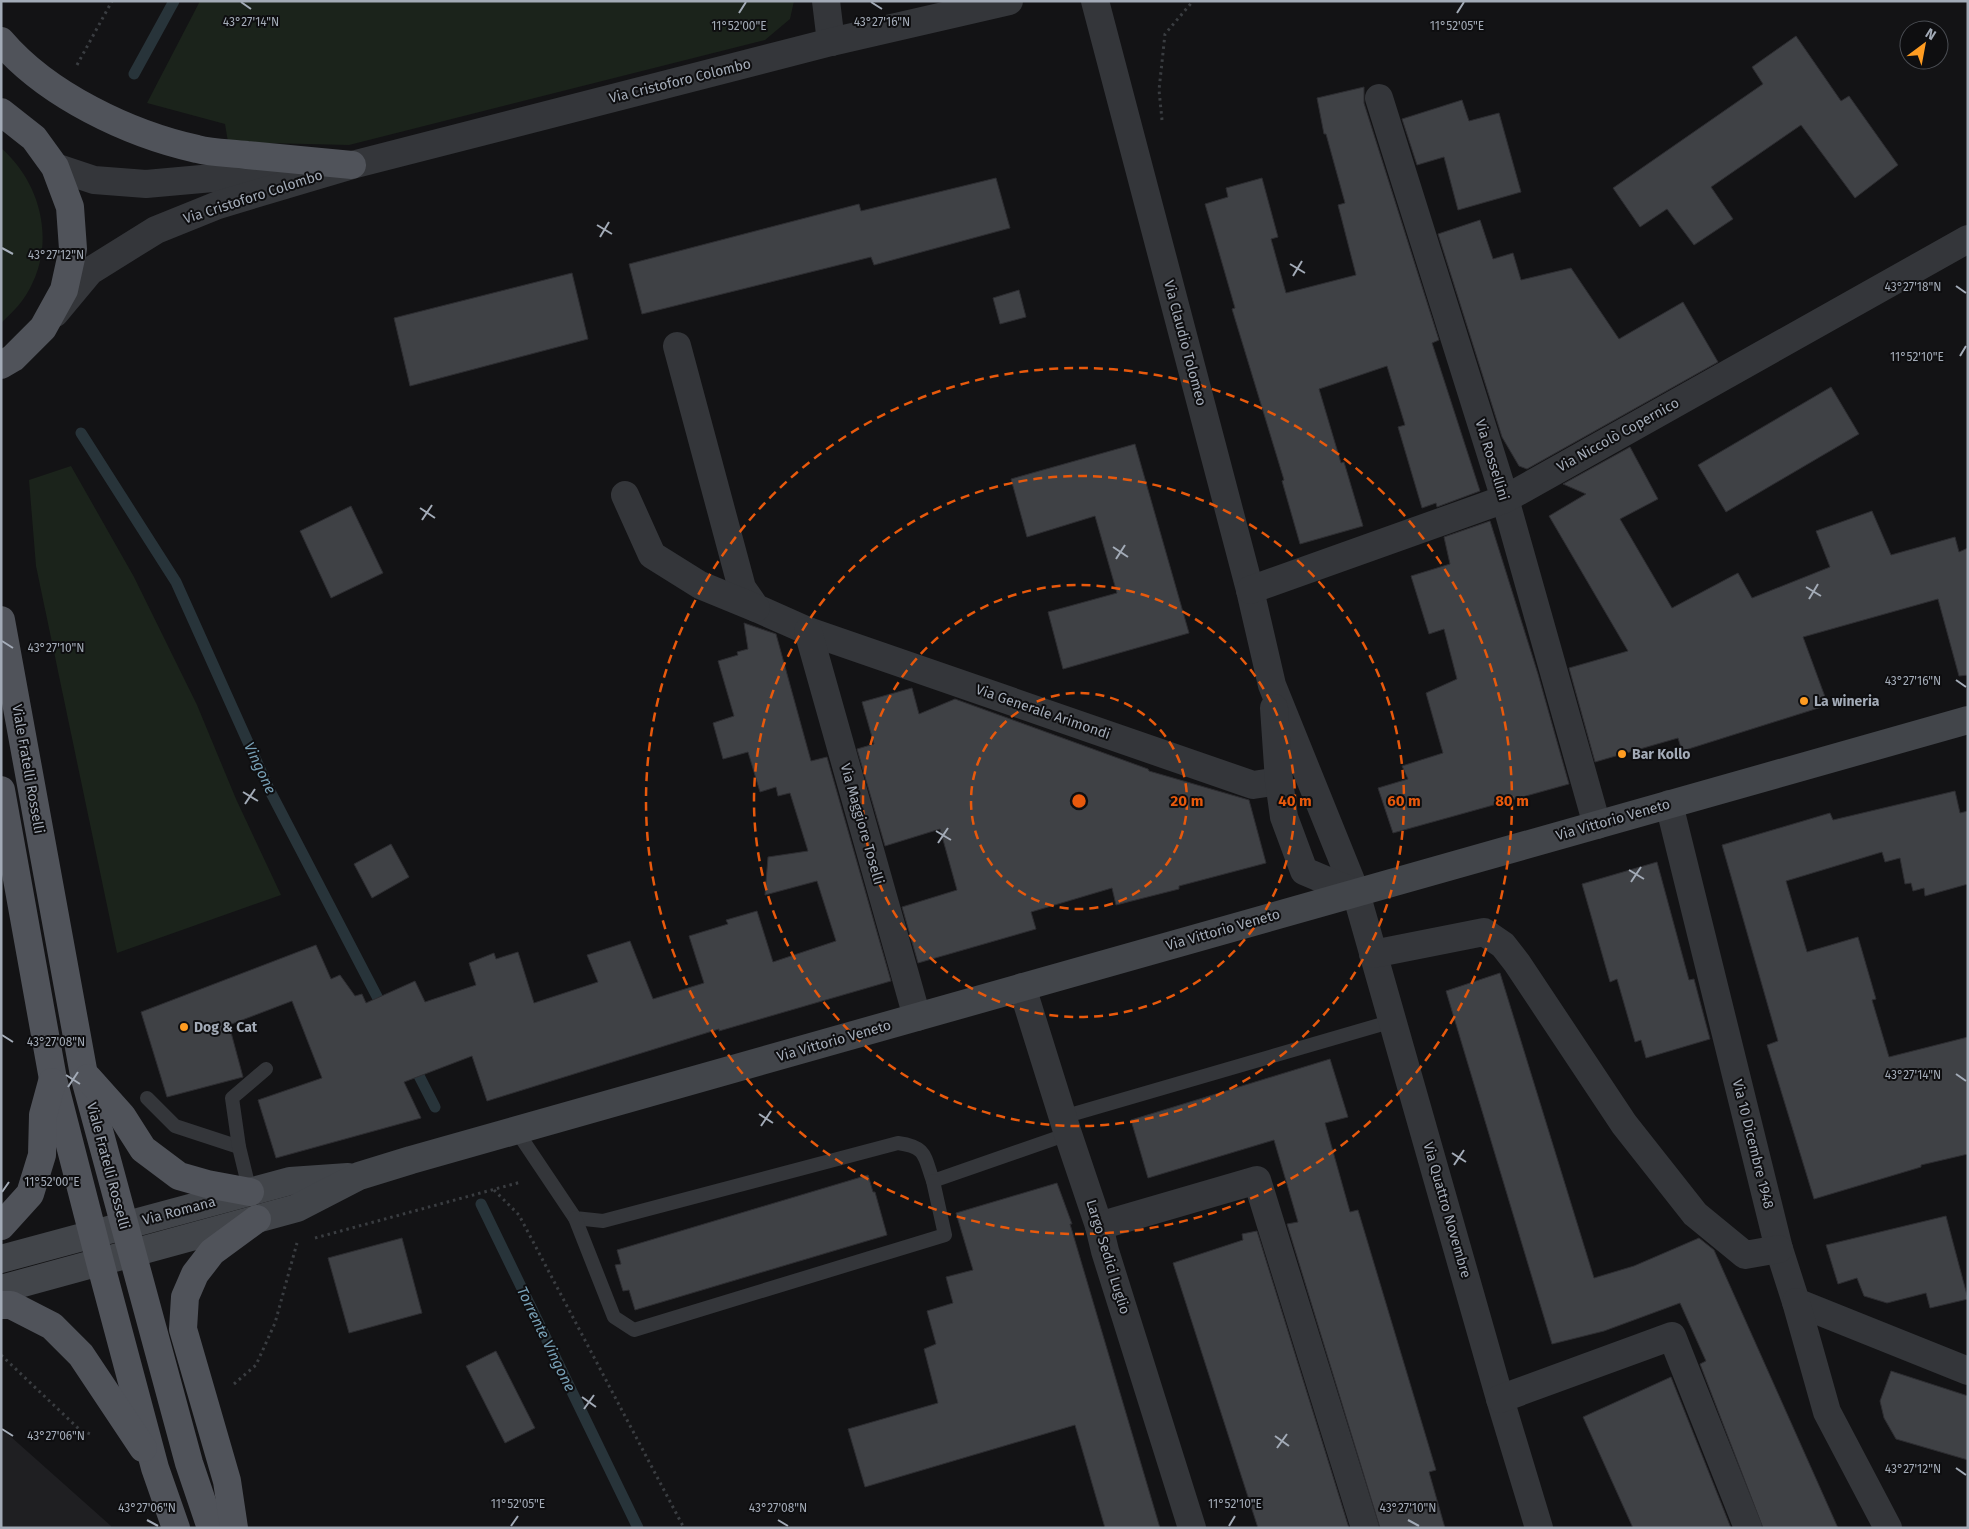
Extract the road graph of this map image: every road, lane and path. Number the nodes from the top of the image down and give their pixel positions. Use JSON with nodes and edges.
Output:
{"nodes":[{"id":1,"x":112,"y":1,"type":"edge"},
{"id":2,"x":826,"y":1,"type":"edge"},
{"id":3,"x":1009,"y":1,"type":"edge"},
{"id":4,"x":1095,"y":1,"type":"edge"},
{"id":5,"x":1193,"y":1,"type":"edge"},
{"id":6,"x":1,"y":41,"type":"edge"},
{"id":7,"x":830,"y":42,"type":"junction"},
{"id":8,"x":61,"y":94,"type":"junction"},
{"id":9,"x":1379,"y":98,"type":"dead end"},
{"id":10,"x":1,"y":112,"type":"edge"},
{"id":11,"x":1163,"y":127,"type":"dead end"},
{"id":12,"x":352,"y":165,"type":"junction"},
{"id":13,"x":55,"y":167,"type":"junction"},
{"id":14,"x":1968,"y":239,"type":"edge"},
{"id":15,"x":43,"y":328,"type":"junction"},
{"id":16,"x":677,"y":346,"type":"dead end"},
{"id":17,"x":7,"y":361,"type":"edge"},
{"id":18,"x":1,"y":384,"type":"edge"},
{"id":19,"x":625,"y":495,"type":"dead end"},
{"id":20,"x":1505,"y":499,"type":"junction"},
{"id":21,"x":1250,"y":590,"type":"junction"},
{"id":22,"x":756,"y":608,"type":"junction"},
{"id":23,"x":1,"y":620,"type":"edge"},
{"id":24,"x":808,"y":631,"type":"junction"},
{"id":25,"x":1272,"y":685,"type":"junction"},
{"id":26,"x":1968,"y":720,"type":"edge"},
{"id":27,"x":1279,"y":782,"type":"junction"},
{"id":28,"x":1,"y":790,"type":"edge"},
{"id":29,"x":1669,"y":804,"type":"junction"},
{"id":30,"x":1597,"y":825,"type":"junction"},
{"id":31,"x":1356,"y":893,"type":"junction"},
{"id":32,"x":1373,"y":954,"type":"junction"},
{"id":33,"x":1022,"y":987,"type":"junction"},
{"id":34,"x":917,"y":1017,"type":"junction"},
{"id":35,"x":1393,"y":1021,"type":"junction"},
{"id":36,"x":266,"y":1069,"type":"dead end"},
{"id":37,"x":84,"y":1074,"type":"junction"},
{"id":38,"x":53,"y":1079,"type":"junction"},
{"id":39,"x":147,"y":1098,"type":"dead end"},
{"id":40,"x":1066,"y":1126,"type":"junction"},
{"id":41,"x":516,"y":1130,"type":"junction"},
{"id":42,"x":239,"y":1146,"type":"junction"},
{"id":43,"x":411,"y":1160,"type":"joint"},
{"id":44,"x":359,"y":1176,"type":"junction"},
{"id":45,"x":546,"y":1176,"type":"junction"},
{"id":46,"x":933,"y":1181,"type":"junction"},
{"id":47,"x":494,"y":1190,"type":"junction"},
{"id":48,"x":250,"y":1192,"type":"junction"},
{"id":49,"x":575,"y":1218,"type":"junction"},
{"id":50,"x":257,"y":1219,"type":"junction"},
{"id":51,"x":1,"y":1226,"type":"edge"},
{"id":52,"x":124,"y":1226,"type":"junction"},
{"id":53,"x":1100,"y":1226,"type":"junction"},
{"id":54,"x":93,"y":1235,"type":"junction"},
{"id":55,"x":1779,"y":1248,"type":"junction"},
{"id":56,"x":131,"y":1253,"type":"junction"},
{"id":57,"x":1,"y":1259,"type":"edge"},
{"id":58,"x":100,"y":1262,"type":"junction"},
{"id":59,"x":1,"y":1289,"type":"edge"},
{"id":60,"x":1796,"y":1302,"type":"junction"},
{"id":61,"x":1,"y":1305,"type":"edge"},
{"id":62,"x":1,"y":1355,"type":"edge"},
{"id":63,"x":1968,"y":1371,"type":"edge"},
{"id":64,"x":233,"y":1384,"type":"dead end"},
{"id":65,"x":1500,"y":1399,"type":"junction"},
{"id":66,"x":93,"y":1435,"type":"dead end"},
{"id":67,"x":156,"y":1468,"type":"junction"},
{"id":68,"x":176,"y":1528,"type":"edge"},
{"id":69,"x":211,"y":1528,"type":"edge"},
{"id":70,"x":234,"y":1528,"type":"edge"},
{"id":71,"x":684,"y":1528,"type":"edge"},
{"id":72,"x":1192,"y":1528,"type":"edge"},
{"id":73,"x":1365,"y":1528,"type":"edge"},
{"id":74,"x":1538,"y":1528,"type":"edge"},
{"id":75,"x":1748,"y":1528,"type":"edge"},
{"id":76,"x":1888,"y":1528,"type":"edge"}],
"edges":[{"from":1,"to":8,"type":"path"},
{"from":2,"to":7,"type":"street"},
{"from":3,"to":7,"type":"street","name":"Via Cristoforo Colombo"},
{"from":4,"to":21,"type":"street","name":"Via Claudio Tolomeo"},
{"from":5,"to":11,"type":"path"},
{"from":6,"to":8,"type":"main road"},
{"from":7,"to":12,"type":"street","name":"Via Cristoforo Colombo"},
{"from":8,"to":12,"type":"main road"},
{"from":9,"to":20,"type":"street","name":"Via Rossellini"},
{"from":10,"to":13,"type":"main road"},
{"from":12,"to":13,"type":"street","name":"Via Cristoforo Colombo"},
{"from":12,"to":15,"type":"street","name":"Via Cristoforo Colombo"},
{"from":13,"to":15,"type":"main road"},
{"from":14,"to":20,"type":"street","name":"Via Niccolò Copernico"},
{"from":15,"to":17,"type":"main road"},
{"from":16,"to":22,"type":"street"},
{"from":17,"to":18,"type":"main road"},
{"from":19,"to":22,"type":"street","name":"Via Generale Arimondi"},
{"from":20,"to":21,"type":"street","name":"Via Niccolò Copernico"},
{"from":20,"to":30,"type":"street","name":"Via Rossellini"},
{"from":21,"to":25,"type":"street","name":"Via Claudio Tolomeo"},
{"from":22,"to":24,"type":"street","name":"Via Generale Arimondi"},
{"from":23,"to":37,"type":"main road","name":"Viale Fratelli Rosselli"},
{"from":24,"to":27,"type":"street","name":"Via Generale Arimondi"},
{"from":24,"to":34,"type":"street","name":"Via Maggiore Toselli"},
{"from":25,"to":27,"type":"street","name":"Via Claudio Tolomeo"},
{"from":25,"to":31,"type":"street","name":"Via Claudio Tolomeo"},
{"from":26,"to":29,"type":"main road","name":"Via Vittorio Veneto"},
{"from":27,"to":31,"type":"street","name":"Via Claudio Tolomeo"},
{"from":28,"to":38,"type":"main road"},
{"from":29,"to":30,"type":"main road","name":"Via Vittorio Veneto"},
{"from":29,"to":55,"type":"street","name":"Via 10 Dicembre 1948"},
{"from":30,"to":31,"type":"main road","name":"Via Vittorio Veneto"},
{"from":31,"to":32,"type":"street","name":"Via Quattro Novembre"},
{"from":31,"to":33,"type":"main road","name":"Via Vittorio Veneto"},
{"from":32,"to":35,"type":"street","name":"Via Quattro Novembre"},
{"from":32,"to":55,"type":"street"},
{"from":33,"to":34,"type":"main road","name":"Via Vittorio Veneto"},
{"from":33,"to":40,"type":"street","name":"Largo Sedici Luglio"},
{"from":34,"to":41,"type":"main road","name":"Via Vittorio Veneto"},
{"from":35,"to":40,"type":"lane"},
{"from":35,"to":65,"type":"street","name":"Via Quattro Novembre"},
{"from":36,"to":42,"type":"lane"},
{"from":37,"to":48,"type":"main road"},
{"from":37,"to":52,"type":"main road","name":"Viale Fratelli Rosselli"},
{"from":38,"to":51,"type":"main road"},
{"from":38,"to":54,"type":"main road"},
{"from":39,"to":42,"type":"lane"},
{"from":40,"to":46,"type":"lane"},
{"from":40,"to":53,"type":"street","name":"Largo Sedici Luglio"},
{"from":41,"to":43,"type":"main road","name":"Via Vittorio Veneto"},
{"from":41,"to":45,"type":"lane"},
{"from":42,"to":48,"type":"lane"},
{"from":43,"to":44,"type":"main road","name":"Via Romana"},
{"from":44,"to":48,"type":"main road","name":"Via Romana"},
{"from":44,"to":50,"type":"main road","name":"Via Romana"},
{"from":45,"to":47,"type":"path"},
{"from":45,"to":49,"type":"lane"},
{"from":46,"to":49,"type":"lane"},
{"from":46,"to":49,"type":"lane"},
{"from":47,"to":64,"type":"path"},
{"from":47,"to":71,"type":"path"},
{"from":48,"to":52,"type":"main road","name":"Via Romana"},
{"from":50,"to":56,"type":"main road","name":"Via Romana"},
{"from":50,"to":70,"type":"main road"},
{"from":52,"to":54,"type":"main road","name":"Via Romana"},
{"from":52,"to":56,"type":"main road","name":"Viale Fratelli Rosselli"},
{"from":53,"to":72,"type":"street","name":"Largo Sedici Luglio"},
{"from":53,"to":73,"type":"street"},
{"from":54,"to":57,"type":"main road","name":"Via Romana"},
{"from":54,"to":58,"type":"main road"},
{"from":55,"to":60,"type":"street","name":"Via 10 Dicembre 1948"},
{"from":56,"to":58,"type":"main road"},
{"from":56,"to":69,"type":"main road","name":"Viale Fratelli Rosselli"},
{"from":58,"to":59,"type":"main road"},
{"from":58,"to":67,"type":"main road"},
{"from":60,"to":63,"type":"street"},
{"from":60,"to":76,"type":"street","name":"Via 10 Dicembre 1948"},
{"from":61,"to":67,"type":"main road"},
{"from":62,"to":66,"type":"path"},
{"from":65,"to":74,"type":"street","name":"Via Quattro Novembre"},
{"from":65,"to":75,"type":"street"},
{"from":67,"to":68,"type":"main road"}]}
